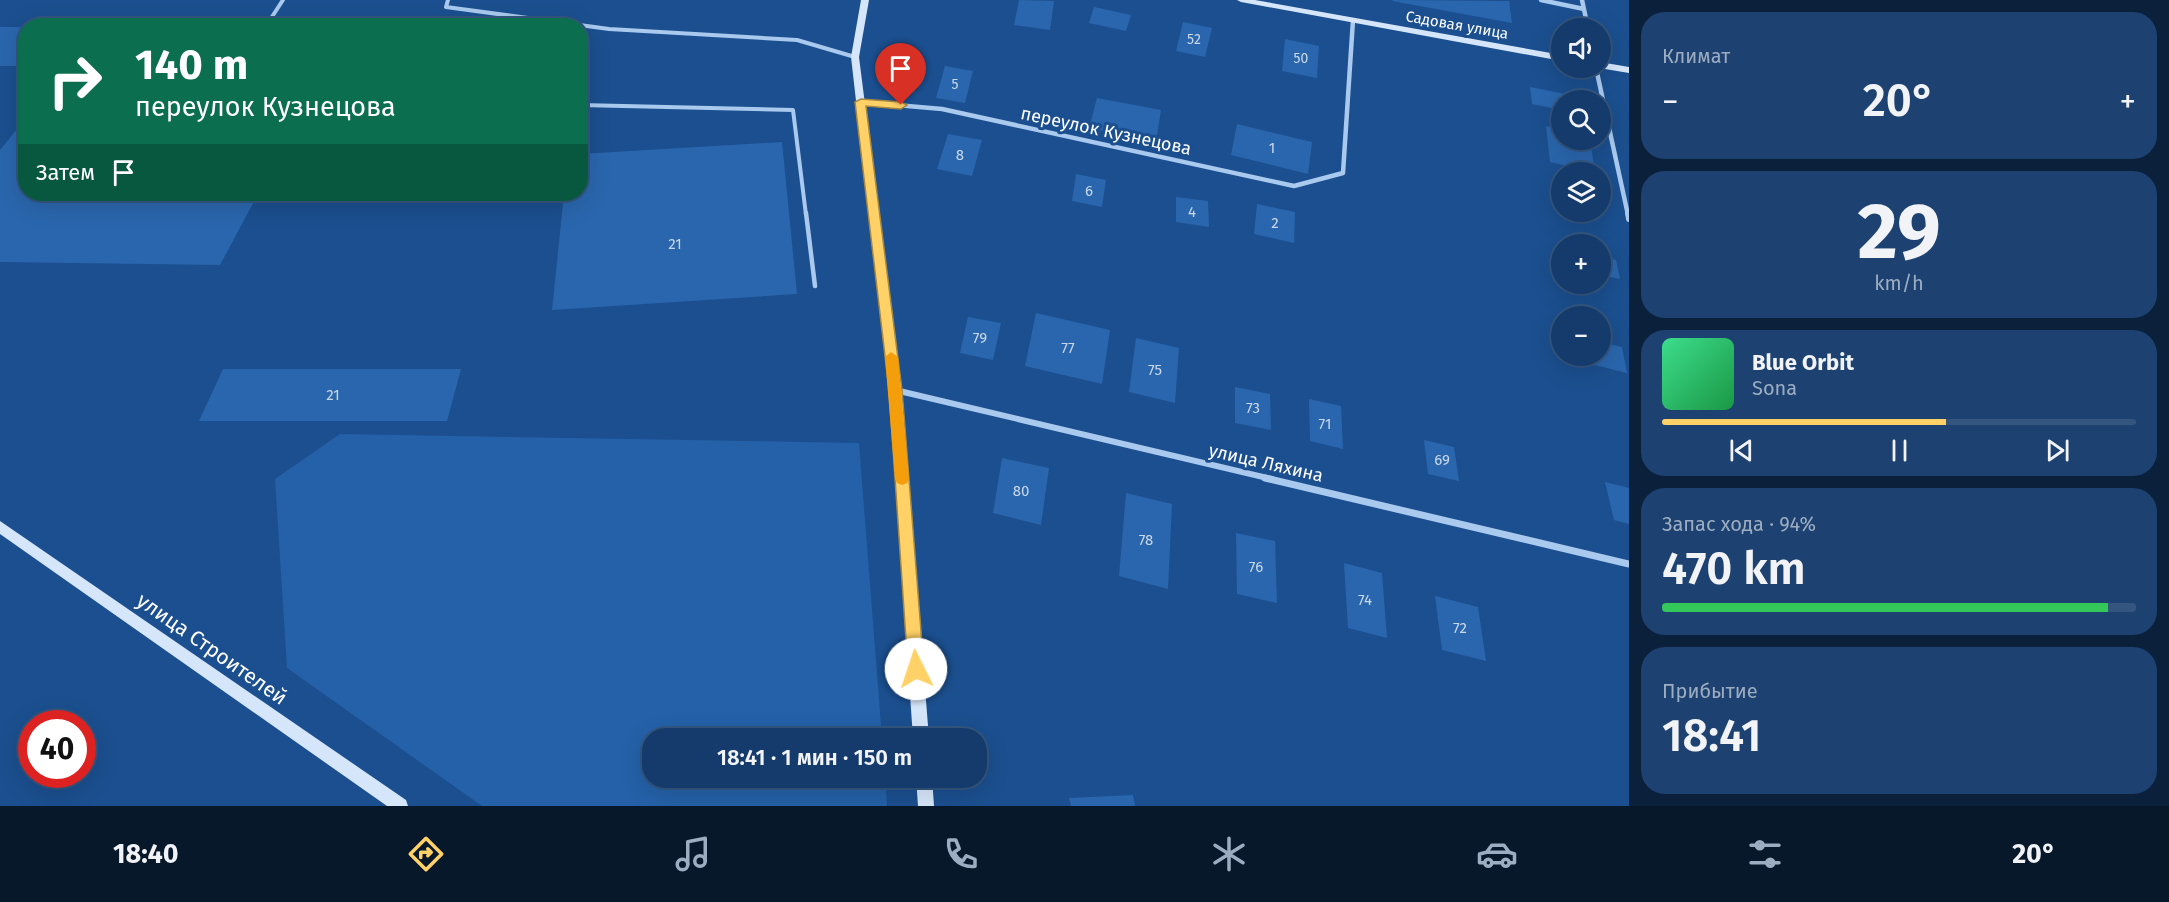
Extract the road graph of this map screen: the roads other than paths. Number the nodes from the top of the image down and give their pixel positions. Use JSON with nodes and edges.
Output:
{"nodes":[{"id":1,"x":283,"y":0,"type":"edge"},
{"id":2,"x":448,"y":0,"type":"edge"},
{"id":3,"x":865,"y":0,"type":"edge"},
{"id":4,"x":1241,"y":0,"type":"edge"},
{"id":5,"x":1541,"y":0,"type":"edge"},
{"id":6,"x":1582,"y":0,"type":"edge"},
{"id":7,"x":1584,"y":9,"type":"junction"},
{"id":8,"x":271,"y":18,"type":"edge"},
{"id":9,"x":528,"y":18,"type":"edge"},
{"id":10,"x":1586,"y":18,"type":"edge"},
{"id":11,"x":1353,"y":20,"type":"junction"},
{"id":12,"x":588,"y":26,"type":"edge"},
{"id":13,"x":1551,"y":56,"type":"edge"},
{"id":14,"x":855,"y":57,"type":"junction"},
{"id":15,"x":1611,"y":67,"type":"edge"},
{"id":16,"x":1629,"y":70,"type":"edge"},
{"id":17,"x":1598,"y":78,"type":"edge"},
{"id":18,"x":861,"y":102,"type":"junction"},
{"id":19,"x":588,"y":105,"type":"edge"},
{"id":20,"x":1629,"y":219,"type":"edge"},
{"id":21,"x":815,"y":286,"type":"dead end"},
{"id":22,"x":896,"y":390,"type":"junction"},
{"id":23,"x":0,"y":526,"type":"edge"},
{"id":24,"x":1629,"y":564,"type":"edge"},
{"id":25,"x":920,"y":728,"type":"edge"},
{"id":26,"x":925,"y":788,"type":"edge"},
{"id":27,"x":400,"y":806,"type":"edge"},
{"id":28,"x":926,"y":806,"type":"edge"}],
"edges":[{"from":1,"to":8,"type":"lane"},
{"from":2,"to":9,"type":"lane"},
{"from":3,"to":14,"type":"street"},
{"from":4,"to":11,"type":"street","name":"Садовая улица"},
{"from":5,"to":7,"type":"street"},
{"from":6,"to":7,"type":"street"},
{"from":7,"to":10,"type":"street"},
{"from":11,"to":13,"type":"street","name":"Садовая улица"},
{"from":11,"to":18,"type":"street","name":"переулок Кузнецова"},
{"from":12,"to":14,"type":"lane"},
{"from":14,"to":18,"type":"street"},
{"from":15,"to":16,"type":"street"},
{"from":17,"to":20,"type":"street"},
{"from":18,"to":22,"type":"street"},
{"from":19,"to":21,"type":"lane"},
{"from":22,"to":24,"type":"street","name":"улица Ляхина"},
{"from":22,"to":25,"type":"street"},
{"from":23,"to":27,"type":"street","name":"улица Строителей"},
{"from":26,"to":28,"type":"street"}]}
